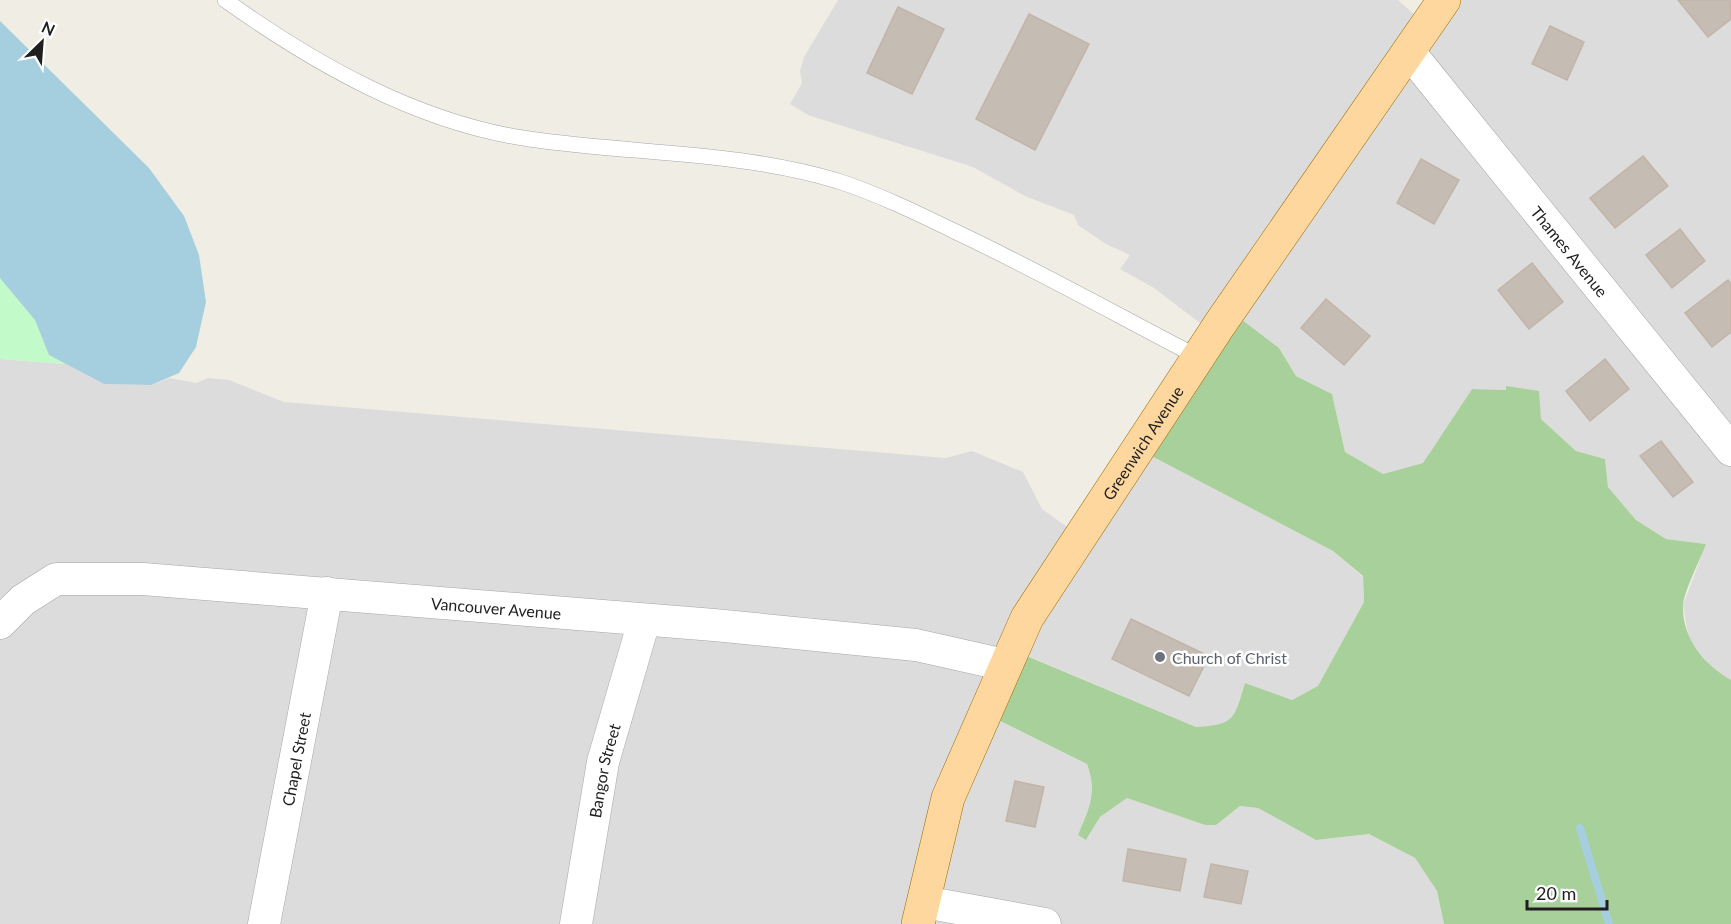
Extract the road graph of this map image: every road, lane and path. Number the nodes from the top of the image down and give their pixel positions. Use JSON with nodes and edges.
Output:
{"nodes":[{"id":1,"x":225,"y":0,"type":"edge"},
{"id":2,"x":1444,"y":0,"type":"edge"},
{"id":3,"x":1409,"y":52,"type":"junction"},
{"id":4,"x":1198,"y":357,"type":"junction"},
{"id":5,"x":1731,"y":450,"type":"edge"},
{"id":6,"x":327,"y":593,"type":"junction"},
{"id":7,"x":644,"y":621,"type":"junction"},
{"id":8,"x":1,"y":627,"type":"edge"},
{"id":9,"x":1005,"y":665,"type":"junction"},
{"id":10,"x":921,"y":913,"type":"edge"},
{"id":11,"x":264,"y":924,"type":"edge"},
{"id":12,"x":576,"y":924,"type":"edge"},
{"id":13,"x":1045,"y":924,"type":"edge"}],
"edges":[{"from":1,"to":4,"type":"lane"},
{"from":2,"to":3,"type":"main road","name":"Greenwich Avenue"},
{"from":3,"to":4,"type":"main road","name":"Greenwich Avenue"},
{"from":3,"to":5,"type":"street","name":"Thames Avenue"},
{"from":4,"to":9,"type":"main road","name":"Greenwich Avenue"},
{"from":6,"to":7,"type":"street","name":"Vancouver Avenue"},
{"from":6,"to":8,"type":"street","name":"Vancouver Avenue"},
{"from":6,"to":11,"type":"street","name":"Chapel Street"},
{"from":7,"to":9,"type":"street","name":"Vancouver Avenue"},
{"from":7,"to":12,"type":"street","name":"Bangor Street"},
{"from":9,"to":10,"type":"main road","name":"Greenwich Avenue"},
{"from":10,"to":13,"type":"street"}]}
